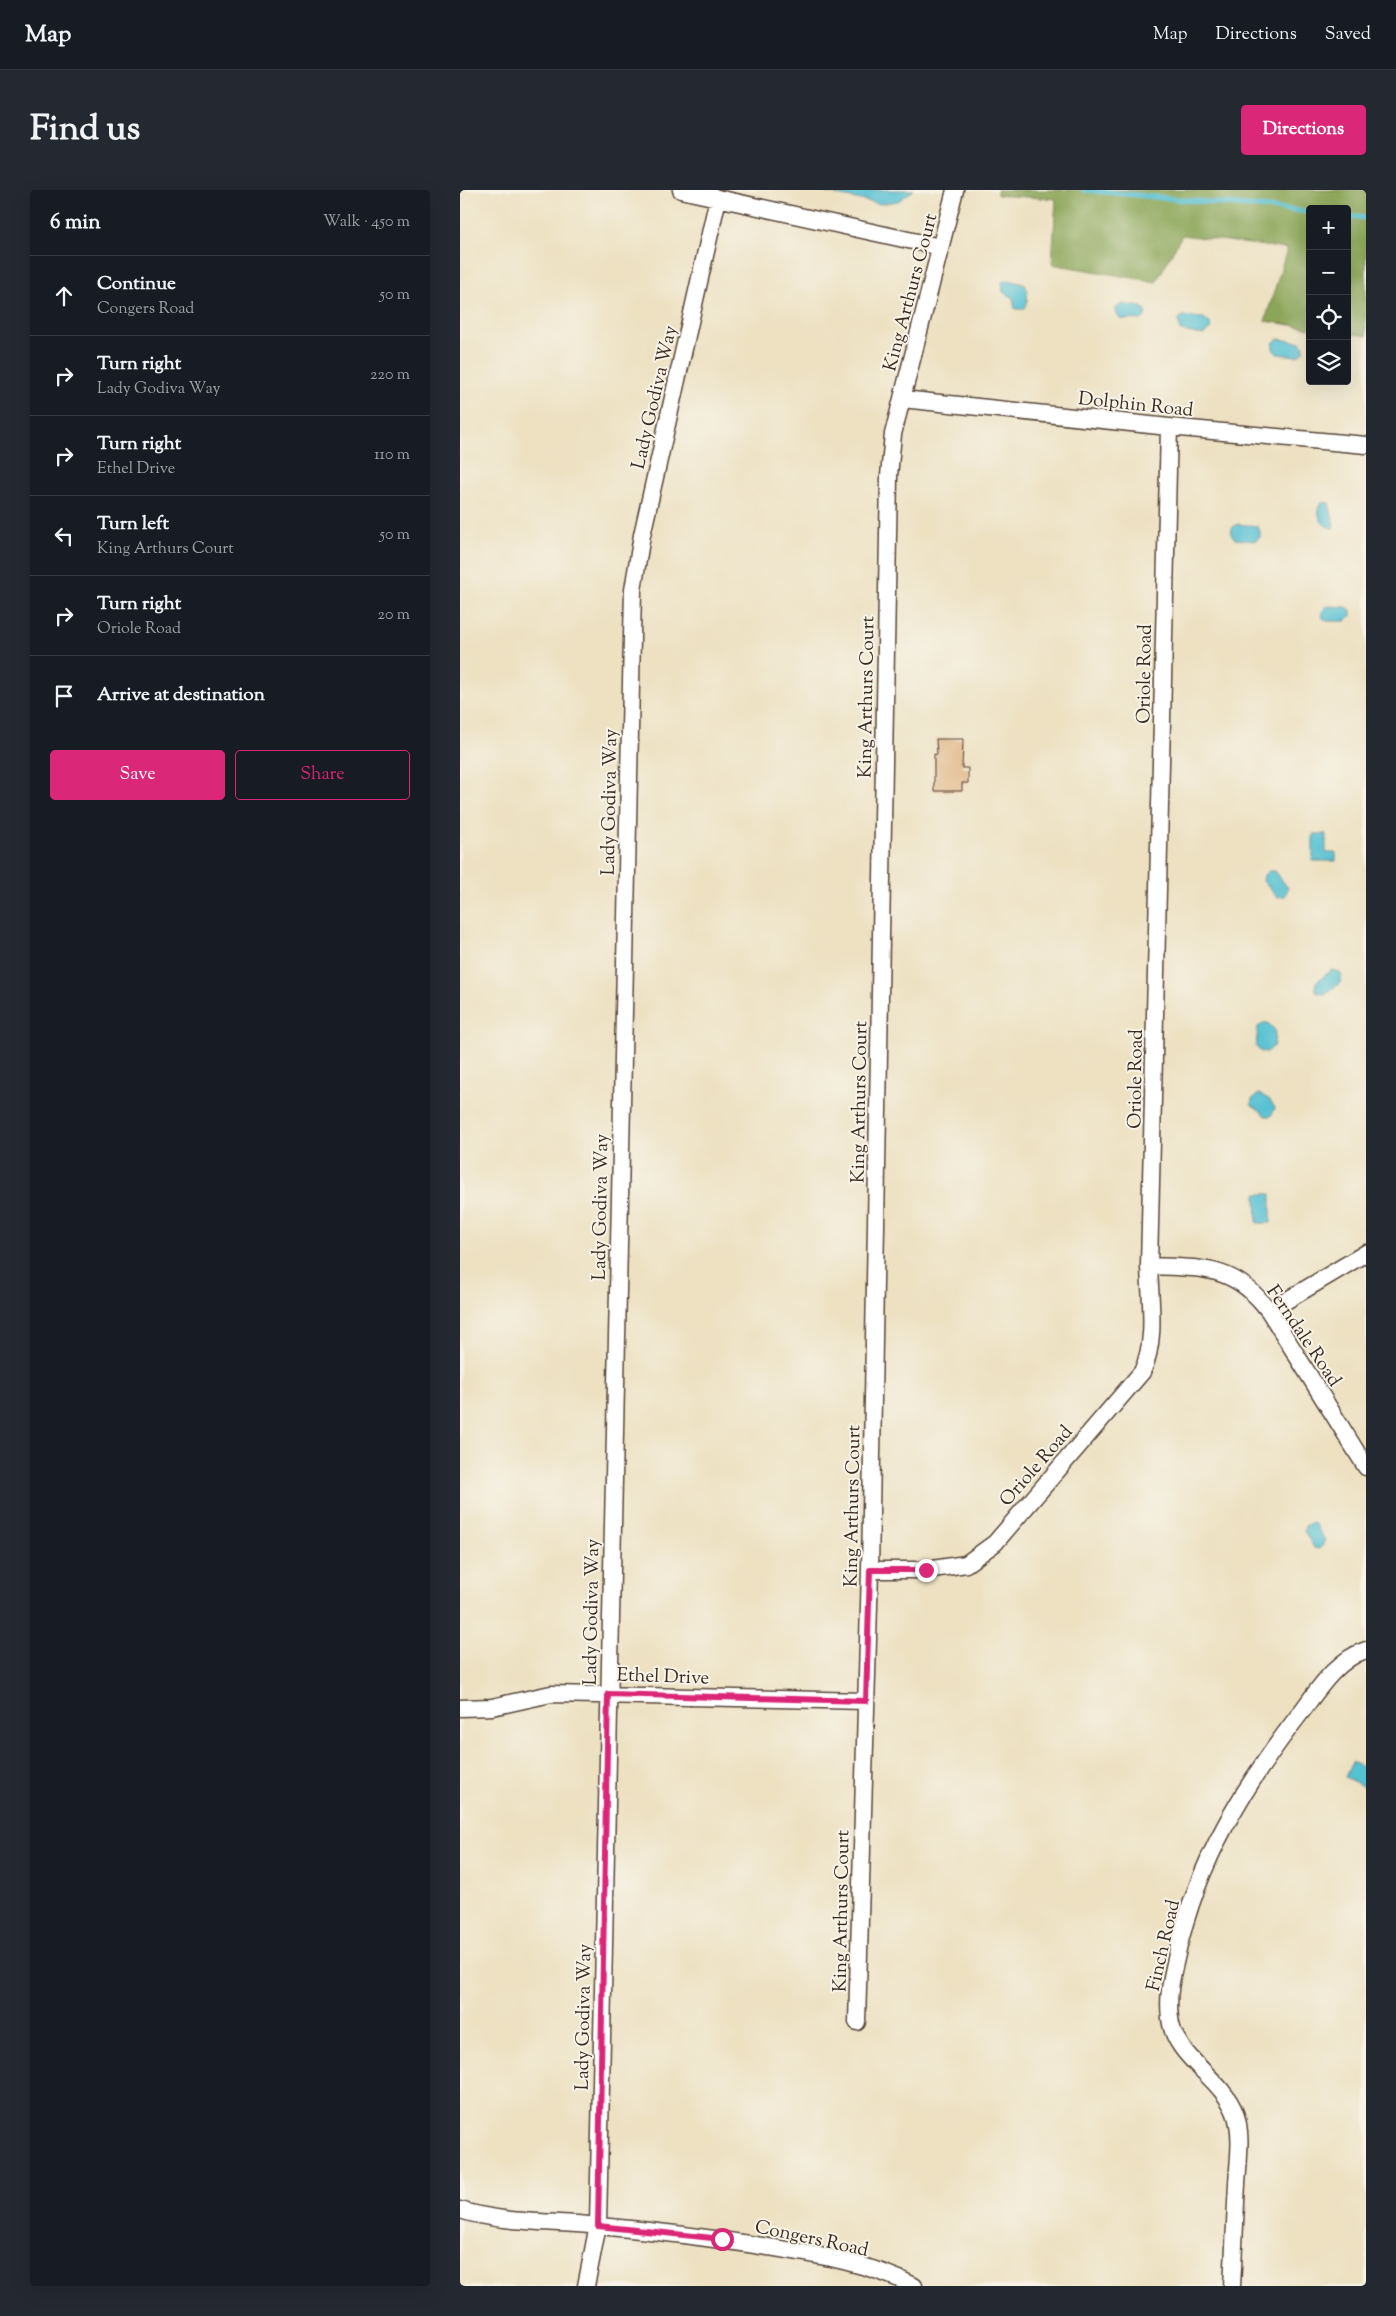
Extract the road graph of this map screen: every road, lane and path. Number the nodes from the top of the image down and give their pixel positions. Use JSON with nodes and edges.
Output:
{"nodes":[{"id":1,"x":681,"y":190,"type":"edge"},
{"id":2,"x":955,"y":190,"type":"edge"},
{"id":3,"x":718,"y":198,"type":"junction"},
{"id":4,"x":940,"y":247,"type":"junction"},
{"id":5,"x":902,"y":399,"type":"junction"},
{"id":6,"x":1169,"y":427,"type":"junction"},
{"id":7,"x":1366,"y":445,"type":"edge"},
{"id":8,"x":1366,"y":1253,"type":"edge"},
{"id":9,"x":1150,"y":1266,"type":"junction"},
{"id":10,"x":1269,"y":1311,"type":"junction"},
{"id":11,"x":1366,"y":1467,"type":"edge"},
{"id":12,"x":870,"y":1570,"type":"junction"},
{"id":13,"x":1366,"y":1650,"type":"edge"},
{"id":14,"x":608,"y":1694,"type":"junction"},
{"id":15,"x":866,"y":1701,"type":"junction"},
{"id":16,"x":460,"y":1708,"type":"edge"},
{"id":17,"x":858,"y":2022,"type":"dead end"},
{"id":18,"x":460,"y":2210,"type":"edge"},
{"id":19,"x":598,"y":2226,"type":"junction"},
{"id":20,"x":586,"y":2286,"type":"edge"},
{"id":21,"x":914,"y":2286,"type":"edge"},
{"id":22,"x":1232,"y":2286,"type":"edge"}],
"edges":[{"from":1,"to":3,"type":"street"},
{"from":2,"to":4,"type":"street","name":"King Arthurs Court"},
{"from":3,"to":4,"type":"street"},
{"from":3,"to":14,"type":"street","name":"Lady Godiva Way"},
{"from":4,"to":5,"type":"street","name":"King Arthurs Court"},
{"from":5,"to":6,"type":"street","name":"Dolphin Road"},
{"from":5,"to":12,"type":"street","name":"King Arthurs Court"},
{"from":6,"to":7,"type":"street","name":"Dolphin Road"},
{"from":6,"to":9,"type":"street","name":"Oriole Road"},
{"from":8,"to":10,"type":"street"},
{"from":9,"to":10,"type":"street","name":"Ferndale Road"},
{"from":9,"to":12,"type":"street","name":"Oriole Road"},
{"from":10,"to":11,"type":"street","name":"Ferndale Road"},
{"from":12,"to":15,"type":"street","name":"King Arthurs Court"},
{"from":13,"to":22,"type":"street","name":"Finch Road"},
{"from":14,"to":15,"type":"street","name":"Ethel Drive"},
{"from":14,"to":16,"type":"street","name":"Ethel Drive"},
{"from":14,"to":19,"type":"street","name":"Lady Godiva Way"},
{"from":15,"to":17,"type":"street","name":"King Arthurs Court"},
{"from":18,"to":19,"type":"street","name":"Congers Road"},
{"from":19,"to":20,"type":"street","name":"Lady Godiva Way"},
{"from":19,"to":21,"type":"street","name":"Congers Road"}]}
